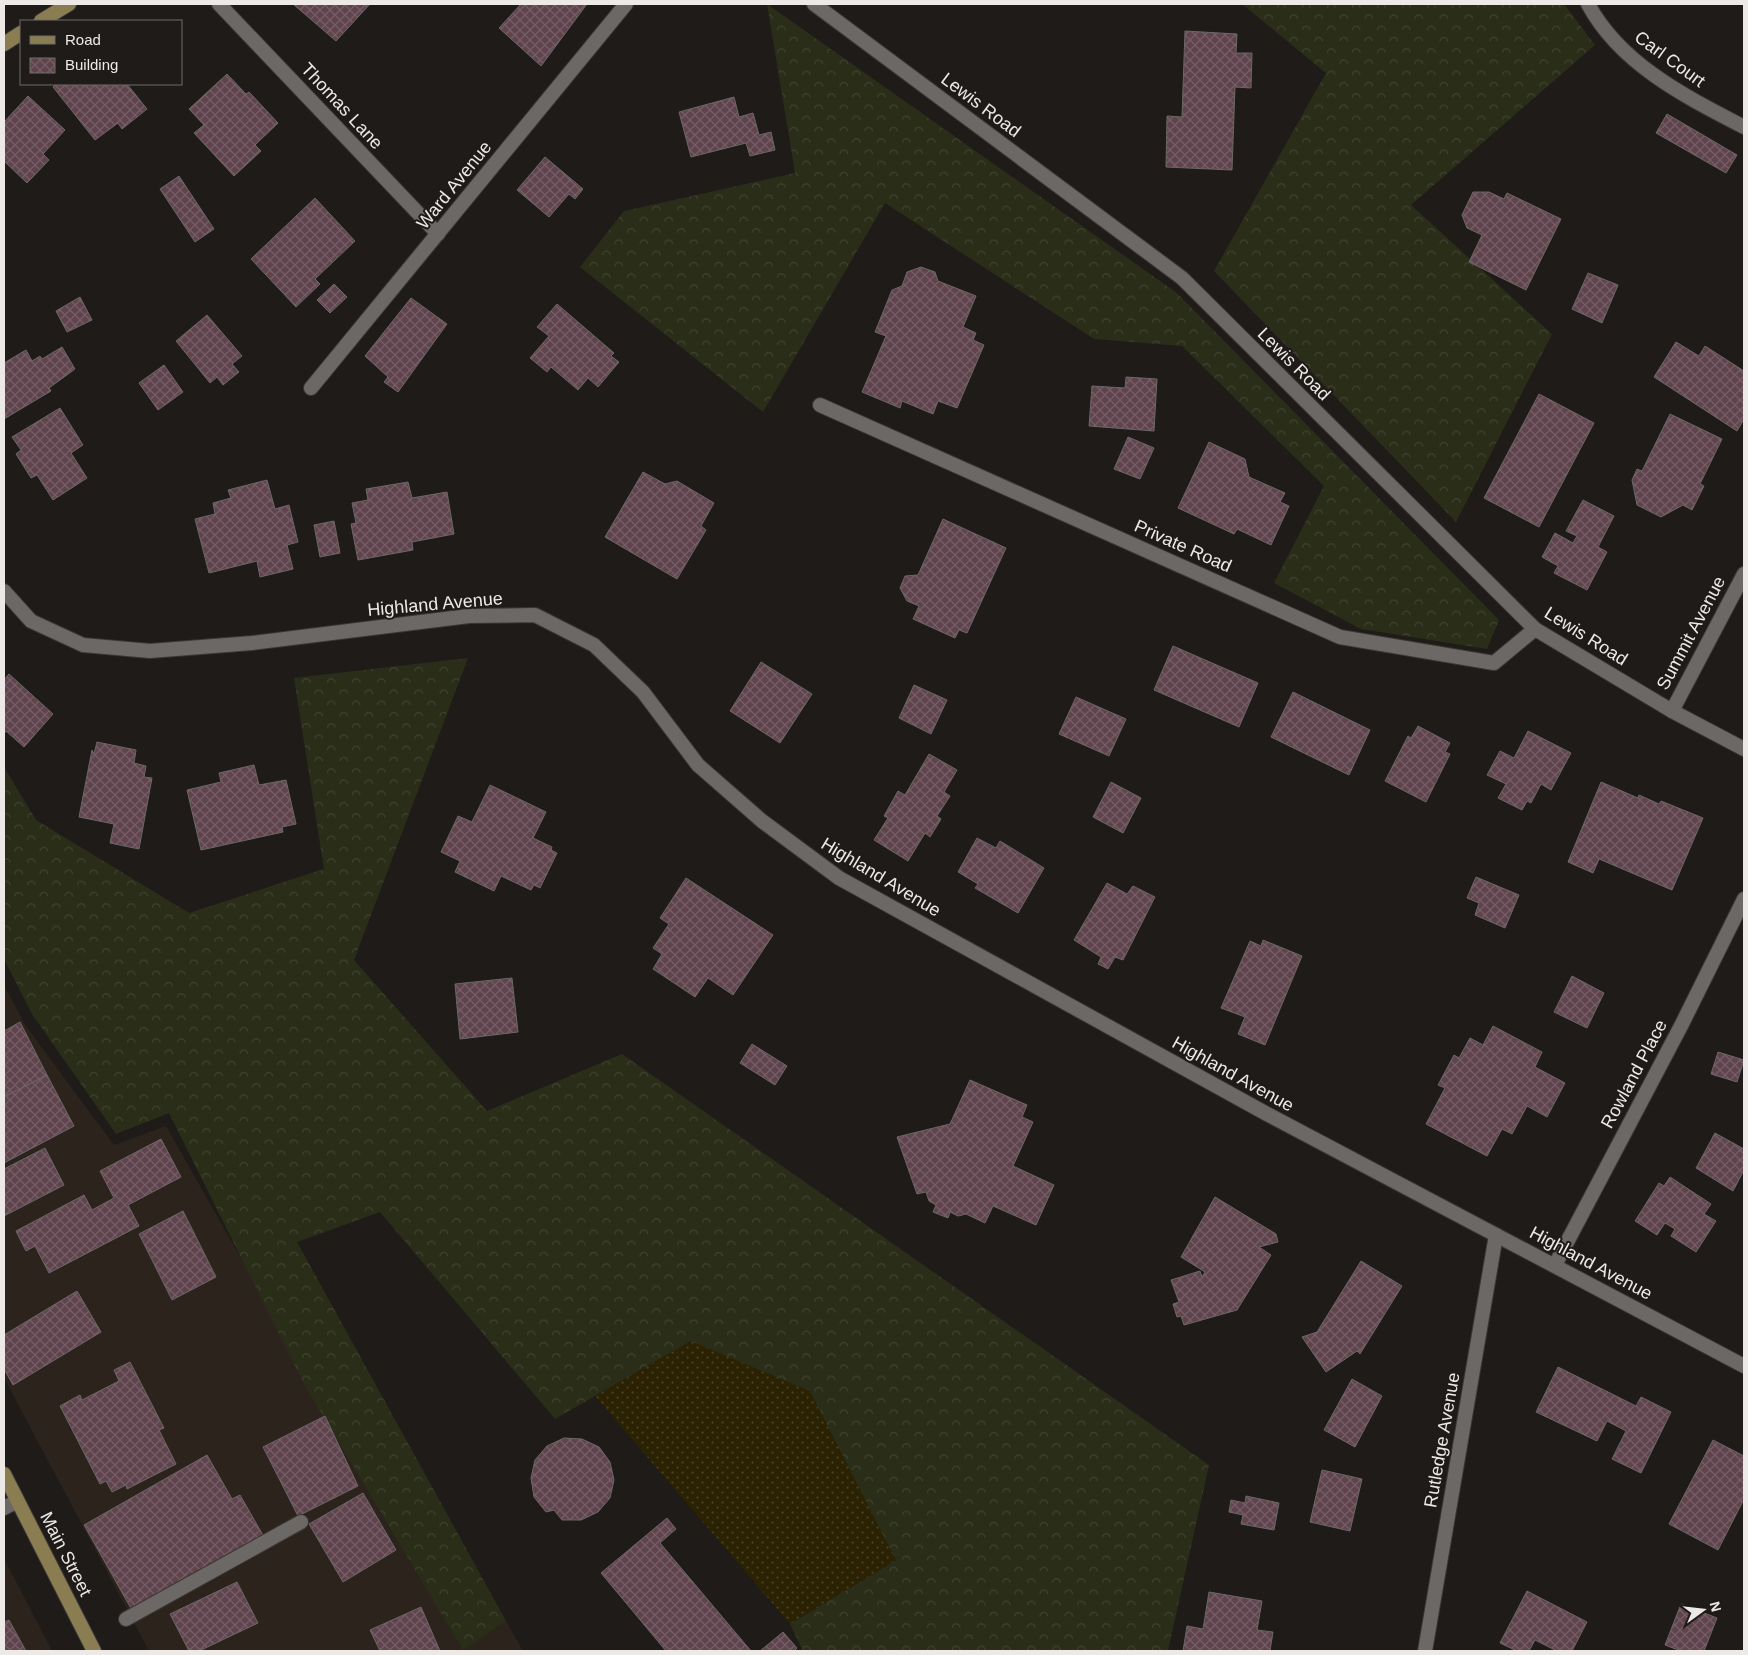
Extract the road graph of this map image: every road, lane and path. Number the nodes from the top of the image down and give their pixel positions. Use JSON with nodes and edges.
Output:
{"nodes":[{"id":1,"x":69,"y":4,"type":"edge"},
{"id":2,"x":219,"y":4,"type":"edge"},
{"id":3,"x":626,"y":4,"type":"edge"},
{"id":4,"x":814,"y":4,"type":"edge"},
{"id":5,"x":1588,"y":4,"type":"edge"},
{"id":6,"x":43,"y":20,"type":"edge"},
{"id":7,"x":20,"y":34,"type":"edge"},
{"id":8,"x":4,"y":44,"type":"edge"},
{"id":9,"x":1744,"y":127,"type":"edge"},
{"id":10,"x":438,"y":234,"type":"junction"},
{"id":11,"x":311,"y":388,"type":"dead end"},
{"id":12,"x":820,"y":405,"type":"dead end"},
{"id":13,"x":1744,"y":574,"type":"edge"},
{"id":14,"x":4,"y":591,"type":"edge"},
{"id":15,"x":1535,"y":629,"type":"junction"},
{"id":16,"x":1672,"y":710,"type":"junction"},
{"id":17,"x":1744,"y":749,"type":"edge"},
{"id":18,"x":1744,"y":899,"type":"edge"},
{"id":19,"x":1496,"y":1234,"type":"junction"},
{"id":20,"x":1555,"y":1265,"type":"junction"},
{"id":21,"x":1744,"y":1366,"type":"edge"},
{"id":22,"x":4,"y":1474,"type":"edge"},
{"id":23,"x":17,"y":1501,"type":"junction"},
{"id":24,"x":4,"y":1508,"type":"edge"},
{"id":25,"x":301,"y":1522,"type":"dead end"},
{"id":26,"x":126,"y":1619,"type":"dead end"},
{"id":27,"x":94,"y":1651,"type":"edge"},
{"id":28,"x":1426,"y":1651,"type":"edge"}],
"edges":[{"from":1,"to":6,"type":"main road"},
{"from":2,"to":10,"type":"street","name":"Thomas Lane"},
{"from":3,"to":10,"type":"street","name":"Ward Avenue"},
{"from":4,"to":15,"type":"street","name":"Lewis Road"},
{"from":5,"to":9,"type":"street","name":"Carl Court"},
{"from":7,"to":8,"type":"main road"},
{"from":10,"to":11,"type":"street","name":"Ward Avenue"},
{"from":12,"to":15,"type":"street","name":"Private Road"},
{"from":13,"to":16,"type":"street","name":"Summit Avenue"},
{"from":14,"to":19,"type":"street","name":"Highland Avenue"},
{"from":15,"to":16,"type":"street","name":"Lewis Road"},
{"from":16,"to":17,"type":"street","name":"Lewis Road"},
{"from":18,"to":20,"type":"street","name":"Rowland Place"},
{"from":19,"to":20,"type":"street","name":"Highland Avenue"},
{"from":19,"to":28,"type":"street","name":"Rutledge Avenue"},
{"from":20,"to":21,"type":"street","name":"Highland Avenue"},
{"from":22,"to":23,"type":"main road","name":"Main Street"},
{"from":23,"to":24,"type":"street"},
{"from":23,"to":27,"type":"main road","name":"Main Street"},
{"from":25,"to":26,"type":"street"}]}
